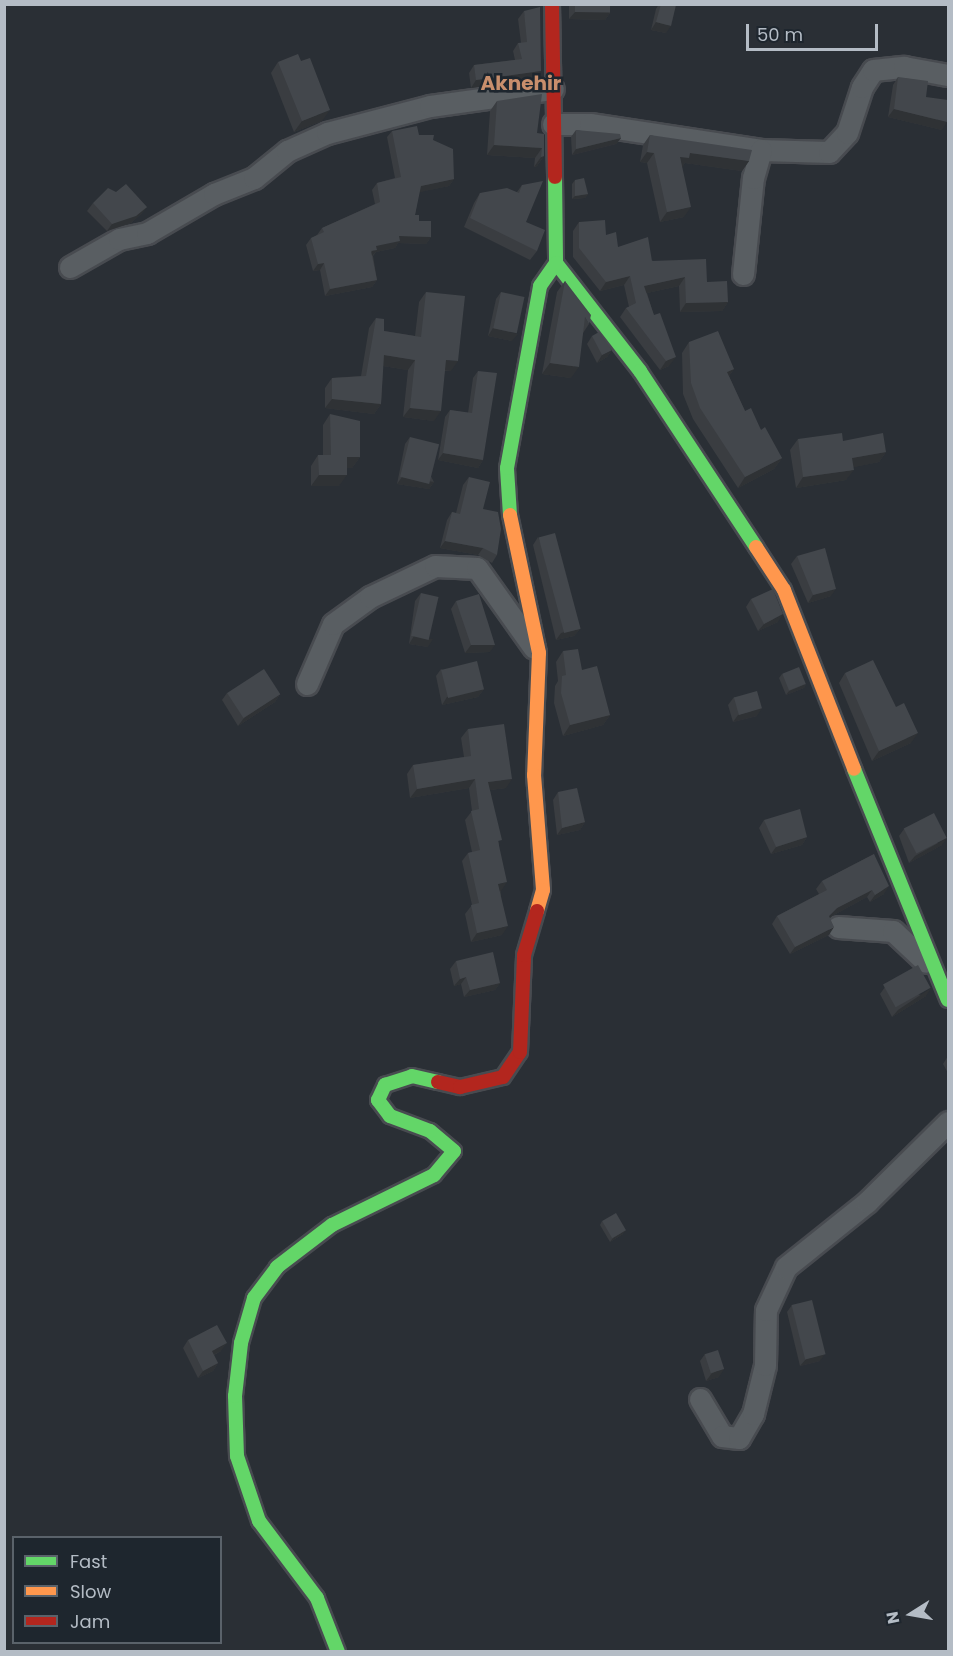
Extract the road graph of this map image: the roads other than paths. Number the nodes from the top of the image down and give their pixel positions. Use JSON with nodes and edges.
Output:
{"nodes":[{"id":1,"x":552,"y":4,"type":"edge"},
{"id":2,"x":948,"y":75,"type":"edge"},
{"id":3,"x":553,"y":89,"type":"junction"},
{"id":4,"x":553,"y":124,"type":"junction"},
{"id":5,"x":761,"y":150,"type":"junction"},
{"id":6,"x":556,"y":263,"type":"junction"},
{"id":7,"x":70,"y":267,"type":"dead end"},
{"id":8,"x":743,"y":274,"type":"dead end"},
{"id":9,"x":539,"y":653,"type":"junction"},
{"id":10,"x":307,"y":684,"type":"dead end"},
{"id":11,"x":838,"y":927,"type":"dead end"},
{"id":12,"x":931,"y":966,"type":"junction"},
{"id":13,"x":948,"y":1000,"type":"edge"},
{"id":14,"x":948,"y":1122,"type":"edge"},
{"id":15,"x":700,"y":1399,"type":"dead end"},
{"id":16,"x":338,"y":1652,"type":"edge"}],
"edges":[{"from":1,"to":3,"type":"street"},
{"from":2,"to":5,"type":"street"},
{"from":3,"to":4,"type":"street"},
{"from":3,"to":7,"type":"street"},
{"from":4,"to":5,"type":"street"},
{"from":4,"to":6,"type":"street"},
{"from":5,"to":8,"type":"street"},
{"from":6,"to":9,"type":"street"},
{"from":6,"to":12,"type":"street"},
{"from":9,"to":10,"type":"street"},
{"from":9,"to":16,"type":"street"},
{"from":11,"to":12,"type":"street"},
{"from":12,"to":13,"type":"street"},
{"from":14,"to":15,"type":"street"}]}
